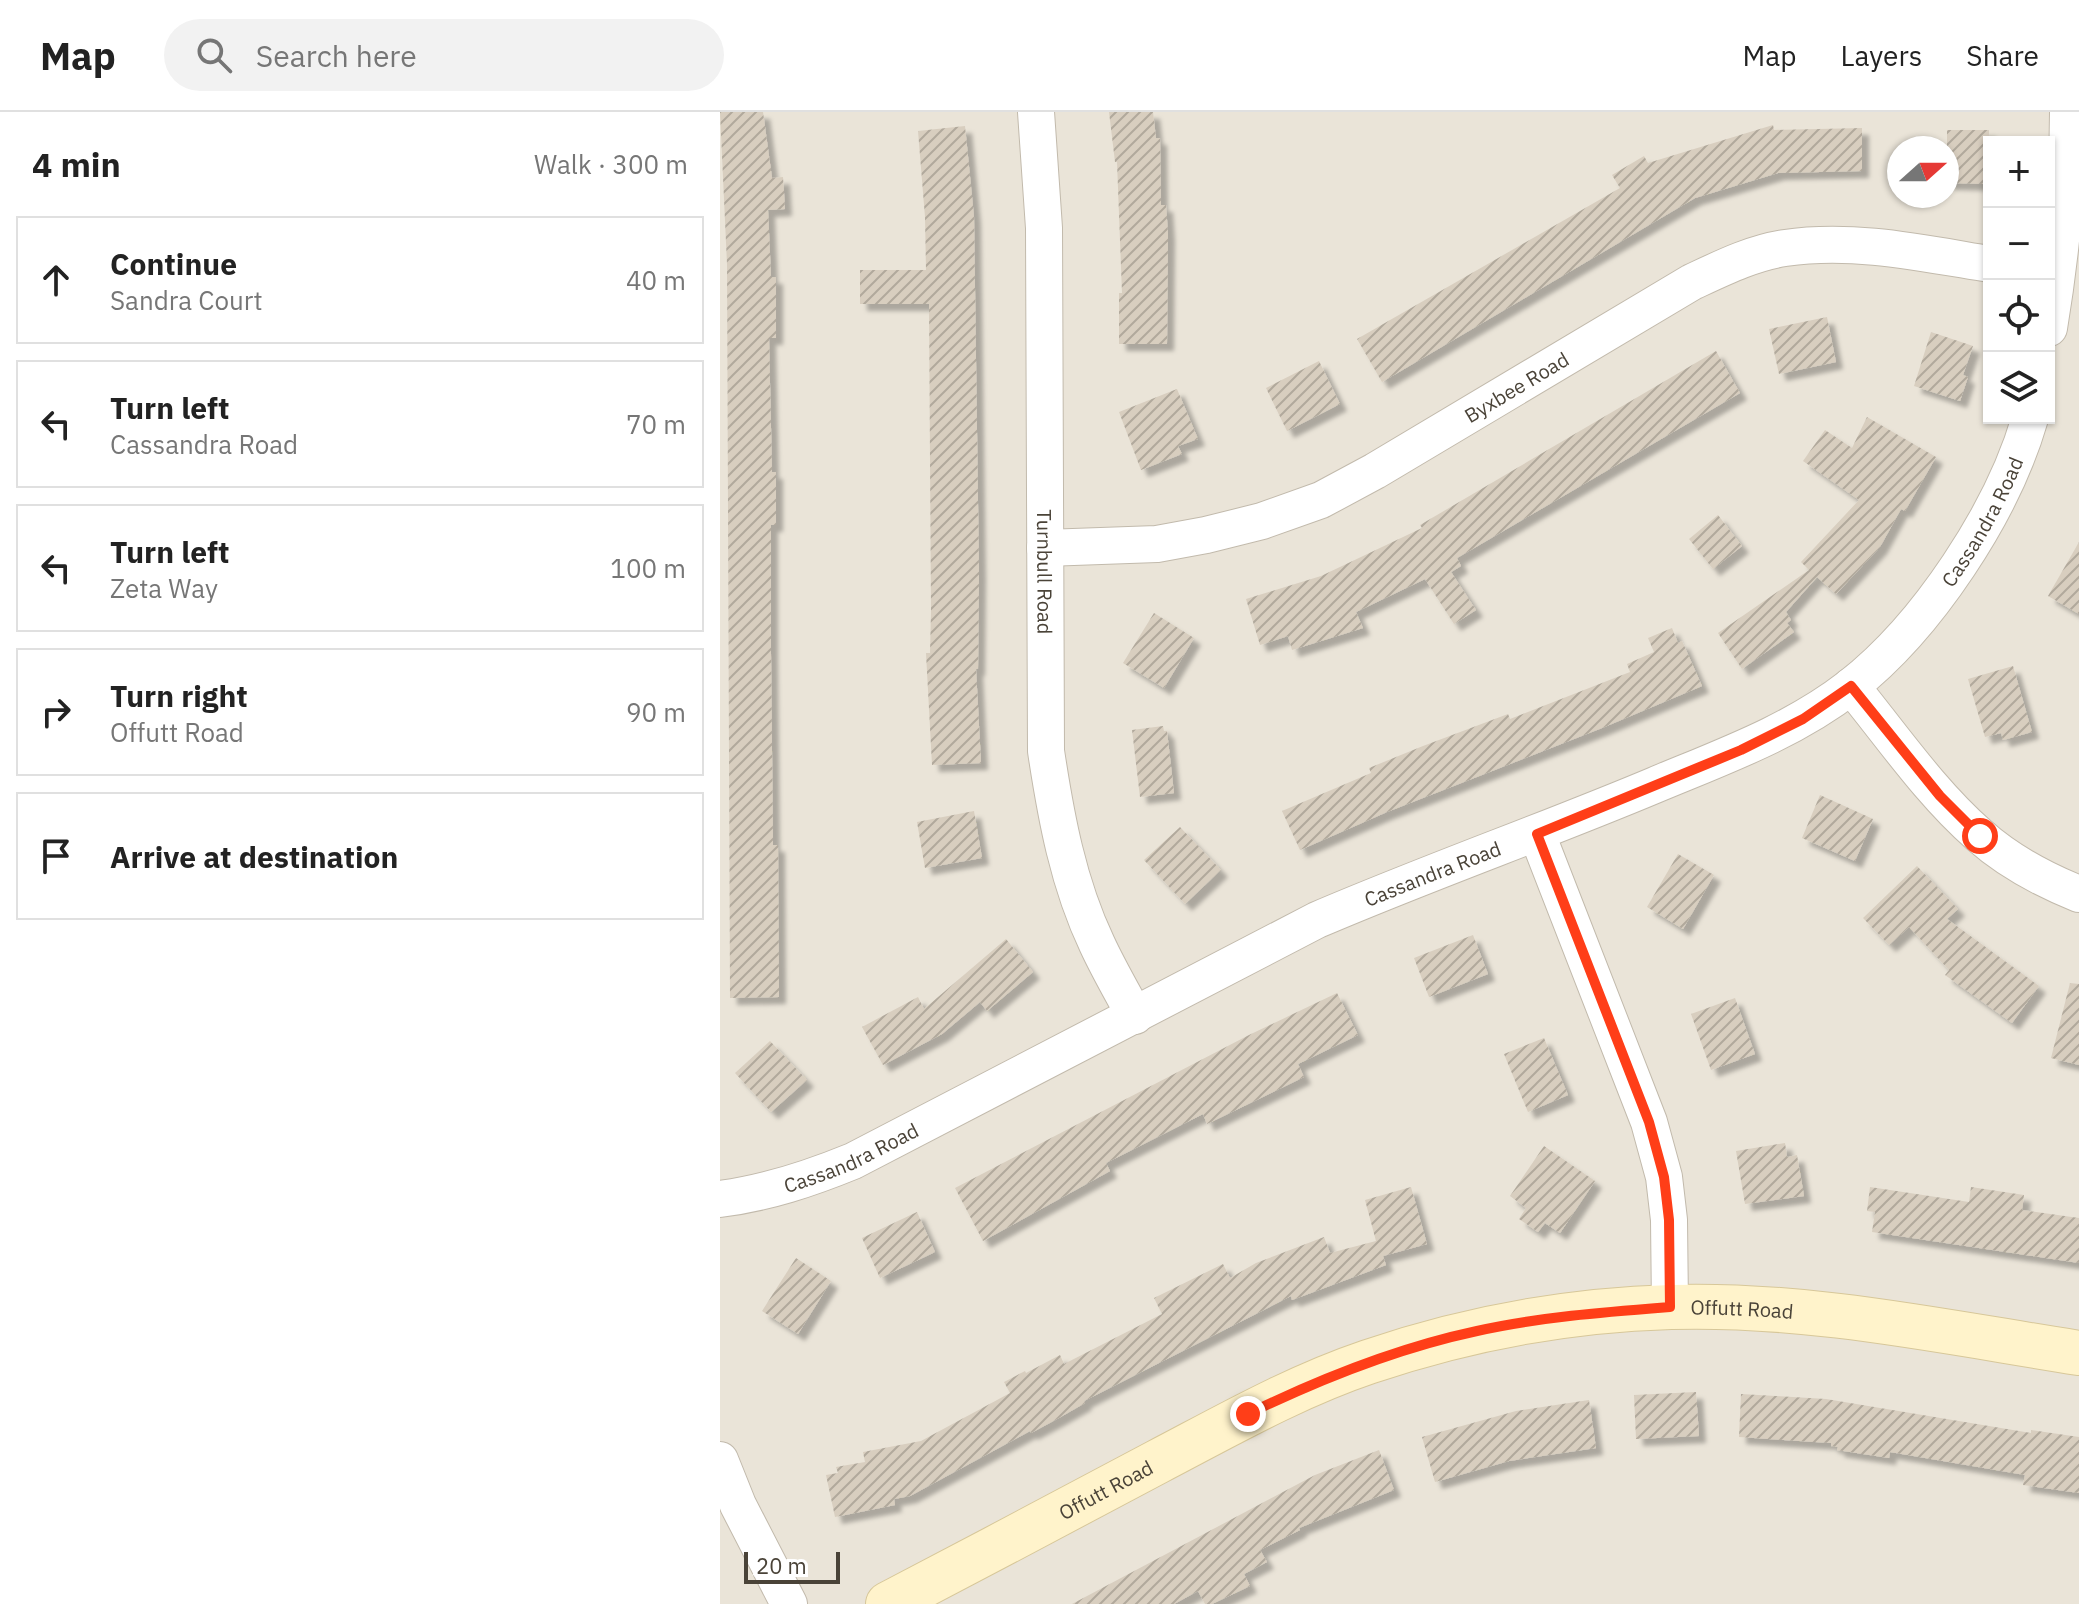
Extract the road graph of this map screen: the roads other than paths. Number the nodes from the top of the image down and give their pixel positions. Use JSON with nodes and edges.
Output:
{"nodes":[{"id":1,"x":1036,"y":112,"type":"edge"},
{"id":2,"x":2068,"y":112,"type":"edge"},
{"id":3,"x":2055,"y":259,"type":"edge"},
{"id":4,"x":1983,"y":263,"type":"edge"},
{"id":5,"x":2028,"y":424,"type":"edge"},
{"id":6,"x":1045,"y":548,"type":"junction"},
{"id":7,"x":1851,"y":686,"type":"junction"},
{"id":8,"x":1537,"y":834,"type":"junction"},
{"id":9,"x":2079,"y":894,"type":"edge"},
{"id":10,"x":1135,"y":1016,"type":"junction"},
{"id":11,"x":720,"y":1199,"type":"edge"},
{"id":12,"x":1670,"y":1307,"type":"junction"},
{"id":13,"x":2079,"y":1353,"type":"edge"},
{"id":14,"x":720,"y":1460,"type":"edge"},
{"id":15,"x":789,"y":1604,"type":"edge"},
{"id":16,"x":888,"y":1604,"type":"edge"}],
"edges":[{"from":1,"to":6,"type":"street","name":"Turnbull Road"},
{"from":2,"to":3,"type":"street"},
{"from":4,"to":6,"type":"street","name":"Byxbee Road"},
{"from":5,"to":7,"type":"street","name":"Cassandra Road"},
{"from":6,"to":10,"type":"street","name":"Turnbull Road"},
{"from":7,"to":8,"type":"street","name":"Cassandra Road"},
{"from":7,"to":9,"type":"street"},
{"from":8,"to":10,"type":"street","name":"Cassandra Road"},
{"from":8,"to":12,"type":"street"},
{"from":10,"to":11,"type":"street","name":"Cassandra Road"},
{"from":12,"to":13,"type":"street","name":"Offutt Road"},
{"from":12,"to":16,"type":"street","name":"Offutt Road"},
{"from":14,"to":15,"type":"street"}]}
